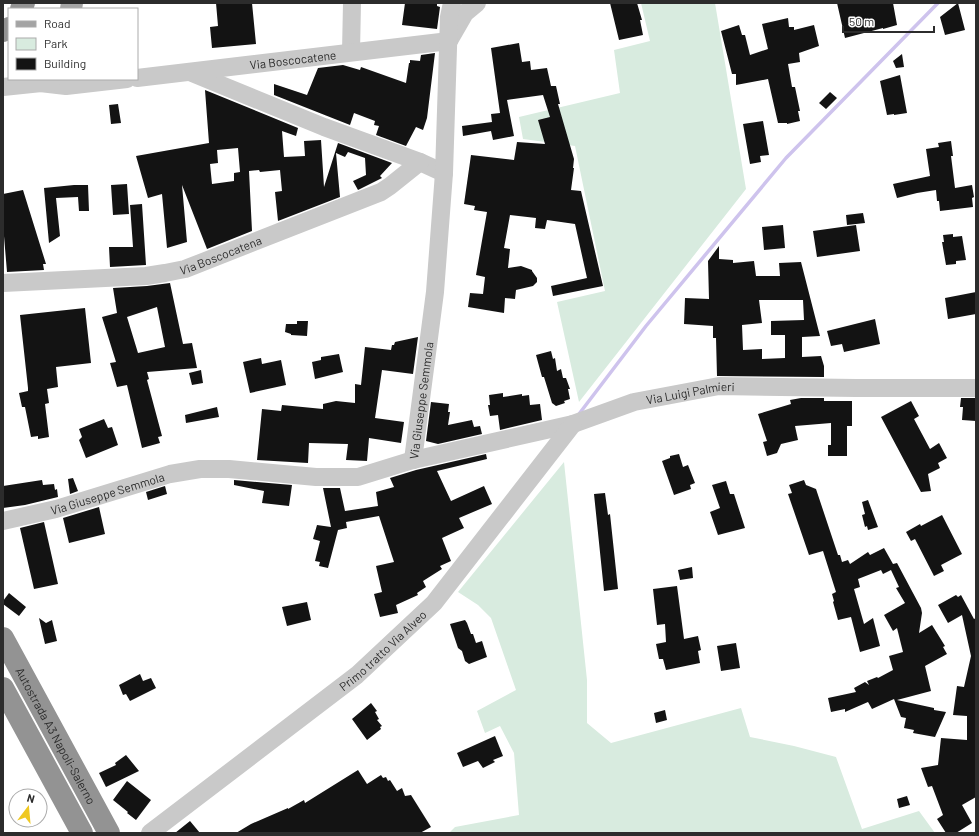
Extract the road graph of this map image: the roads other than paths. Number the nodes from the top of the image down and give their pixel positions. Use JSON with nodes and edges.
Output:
{"nodes":[{"id":1,"x":352,"y":3,"type":"edge"},
{"id":2,"x":452,"y":3,"type":"edge"},
{"id":3,"x":477,"y":3,"type":"edge"},
{"id":4,"x":449,"y":41,"type":"junction"},
{"id":5,"x":351,"y":52,"type":"junction"},
{"id":6,"x":190,"y":73,"type":"junction"},
{"id":7,"x":138,"y":78,"type":"edge"},
{"id":8,"x":103,"y":80,"type":"edge"},
{"id":9,"x":3,"y":81,"type":"edge"},
{"id":10,"x":32,"y":81,"type":"edge"},
{"id":11,"x":62,"y":82,"type":"edge"},
{"id":12,"x":3,"y":87,"type":"edge"},
{"id":13,"x":420,"y":162,"type":"junction"},
{"id":14,"x":444,"y":173,"type":"junction"},
{"id":15,"x":3,"y":283,"type":"edge"},
{"id":16,"x":976,"y":388,"type":"edge"},
{"id":17,"x":572,"y":424,"type":"junction"},
{"id":18,"x":413,"y":460,"type":"junction"},
{"id":19,"x":3,"y":521,"type":"edge"},
{"id":20,"x":3,"y":638,"type":"edge"},
{"id":21,"x":3,"y":688,"type":"edge"},
{"id":22,"x":82,"y":833,"type":"edge"},
{"id":23,"x":109,"y":833,"type":"edge"},
{"id":24,"x":150,"y":833,"type":"edge"}],
"edges":[{"from":1,"to":5,"type":"street"},
{"from":2,"to":4,"type":"street","name":"Via Giuseppe Semmola"},
{"from":3,"to":4,"type":"street","name":"Via Giuseppe Semmola"},
{"from":4,"to":5,"type":"street","name":"Via Boscocatene"},
{"from":4,"to":14,"type":"street","name":"Via Giuseppe Semmola"},
{"from":5,"to":6,"type":"street","name":"Via Boscocatene"},
{"from":6,"to":7,"type":"street","name":"Via Boscocatene"},
{"from":6,"to":13,"type":"street"},
{"from":8,"to":11,"type":"street"},
{"from":9,"to":10,"type":"street"},
{"from":10,"to":11,"type":"street"},
{"from":10,"to":12,"type":"street"},
{"from":13,"to":14,"type":"street"},
{"from":13,"to":15,"type":"street","name":"Via Boscocatena"},
{"from":14,"to":18,"type":"street","name":"Via Giuseppe Semmola"},
{"from":16,"to":17,"type":"street","name":"Via Luigi Palmieri"},
{"from":17,"to":18,"type":"street","name":"Via Luigi Palmieri"},
{"from":17,"to":24,"type":"street","name":"Primo tratto Via Alveo"},
{"from":18,"to":19,"type":"street","name":"Via Giuseppe Semmola"},
{"from":20,"to":23,"type":"highway","name":"Autostrada A3 Napoli-Salerno"},
{"from":21,"to":22,"type":"highway","name":"Autostrada A3 Napoli-Salerno"}]}
